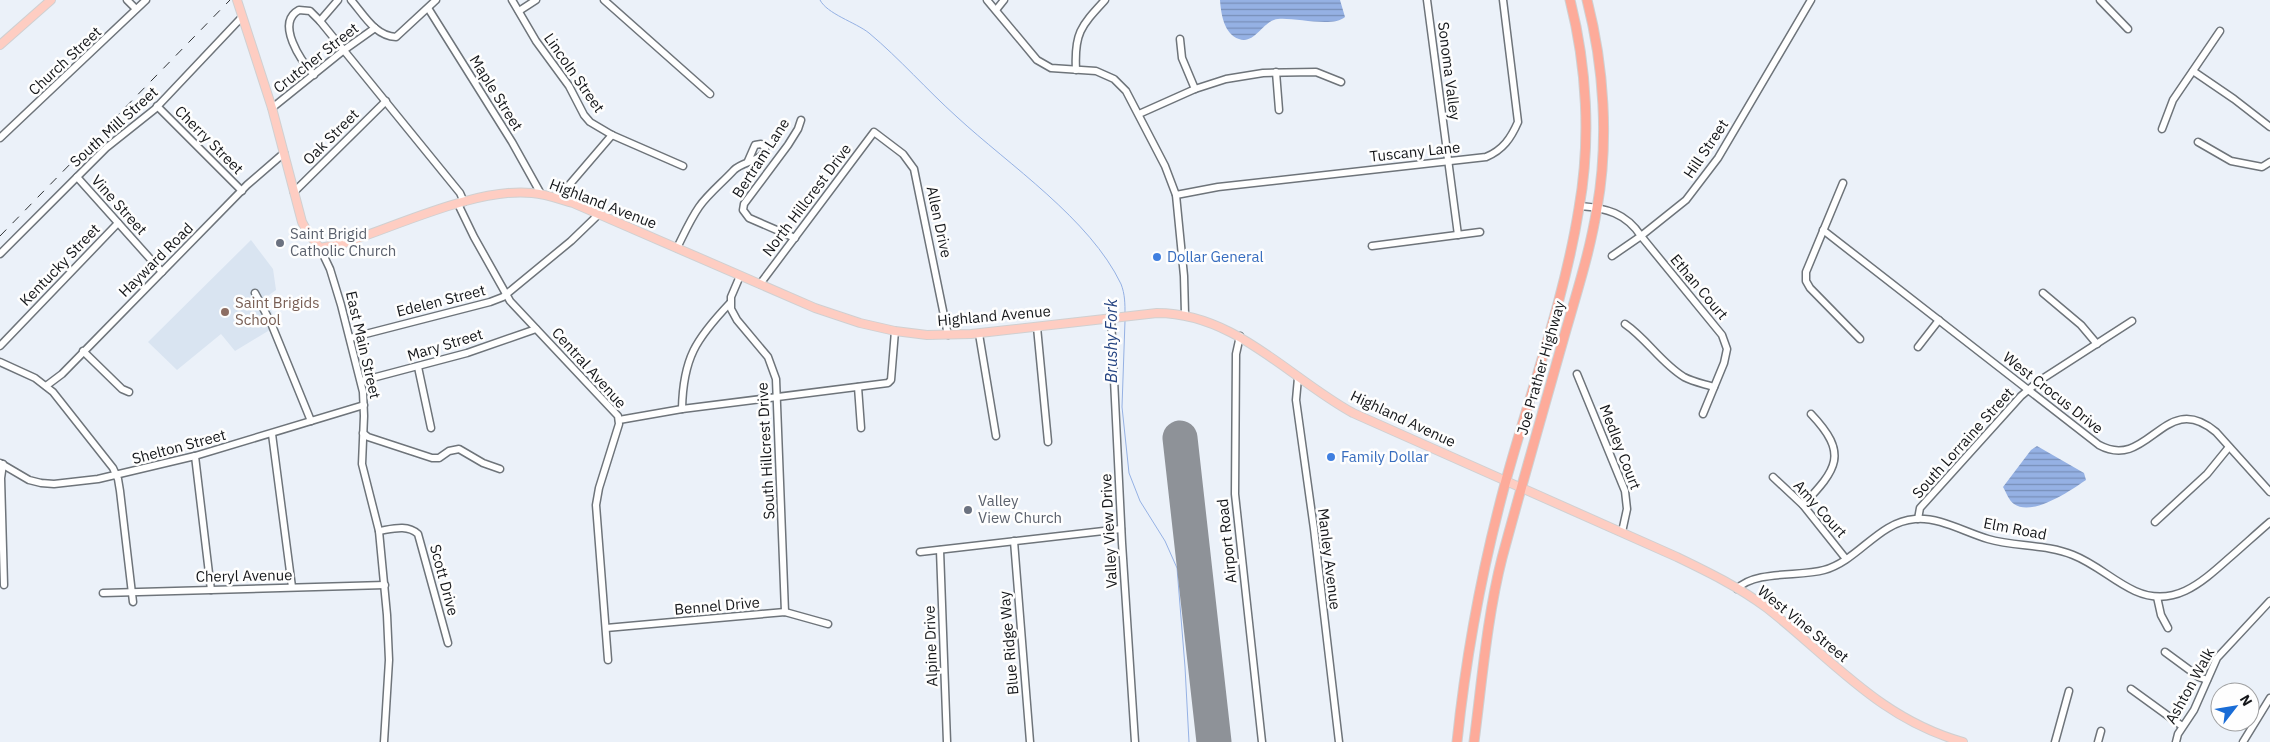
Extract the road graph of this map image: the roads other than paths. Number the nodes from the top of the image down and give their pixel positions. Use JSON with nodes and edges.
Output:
{"nodes":[{"id":1,"x":51,"y":0,"type":"edge"},
{"id":2,"x":127,"y":0,"type":"edge"},
{"id":3,"x":146,"y":0,"type":"edge"},
{"id":4,"x":237,"y":0,"type":"edge"},
{"id":5,"x":338,"y":0,"type":"edge"},
{"id":6,"x":351,"y":0,"type":"edge"},
{"id":7,"x":436,"y":0,"type":"edge"},
{"id":8,"x":512,"y":0,"type":"edge"},
{"id":9,"x":536,"y":0,"type":"edge"},
{"id":10,"x":604,"y":0,"type":"edge"},
{"id":11,"x":988,"y":0,"type":"edge"},
{"id":12,"x":1004,"y":0,"type":"edge"},
{"id":13,"x":1105,"y":0,"type":"edge"},
{"id":14,"x":1427,"y":0,"type":"edge"},
{"id":15,"x":1503,"y":0,"type":"edge"},
{"id":16,"x":1570,"y":0,"type":"edge"},
{"id":17,"x":1587,"y":0,"type":"edge"},
{"id":18,"x":1811,"y":0,"type":"edge"},
{"id":19,"x":2100,"y":0,"type":"edge"},
{"id":20,"x":428,"y":8,"type":"junction"},
{"id":21,"x":136,"y":9,"type":"junction"},
{"id":22,"x":996,"y":10,"type":"junction"},
{"id":23,"x":519,"y":11,"type":"junction"},
{"id":24,"x":242,"y":17,"type":"junction"},
{"id":25,"x":320,"y":21,"type":"junction"},
{"id":26,"x":375,"y":28,"type":"junction"},
{"id":27,"x":2128,"y":29,"type":"dead end"},
{"id":28,"x":2220,"y":31,"type":"dead end"},
{"id":29,"x":1180,"y":39,"type":"dead end"},
{"id":30,"x":0,"y":44,"type":"edge"},
{"id":31,"x":344,"y":50,"type":"junction"},
{"id":32,"x":1076,"y":70,"type":"junction"},
{"id":33,"x":2193,"y":71,"type":"junction"},
{"id":34,"x":1276,"y":72,"type":"junction"},
{"id":35,"x":314,"y":74,"type":"junction"},
{"id":36,"x":1341,"y":82,"type":"dead end"},
{"id":37,"x":1195,"y":89,"type":"junction"},
{"id":38,"x":710,"y":94,"type":"dead end"},
{"id":39,"x":386,"y":101,"type":"junction"},
{"id":40,"x":157,"y":106,"type":"junction"},
{"id":41,"x":272,"y":108,"type":"junction"},
{"id":42,"x":1279,"y":110,"type":"dead end"},
{"id":43,"x":1139,"y":114,"type":"junction"},
{"id":44,"x":801,"y":120,"type":"dead end"},
{"id":45,"x":2270,"y":127,"type":"edge"},
{"id":46,"x":2162,"y":129,"type":"dead end"},
{"id":47,"x":874,"y":132,"type":"joint"},
{"id":48,"x":612,"y":135,"type":"junction"},
{"id":49,"x":0,"y":138,"type":"edge"},
{"id":50,"x":2198,"y":142,"type":"dead end"},
{"id":51,"x":284,"y":153,"type":"junction"},
{"id":52,"x":748,"y":161,"type":"dead end"},
{"id":53,"x":1448,"y":161,"type":"junction"},
{"id":54,"x":2270,"y":162,"type":"edge"},
{"id":55,"x":683,"y":166,"type":"dead end"},
{"id":56,"x":77,"y":177,"type":"junction"},
{"id":57,"x":1843,"y":182,"type":"dead end"},
{"id":58,"x":242,"y":191,"type":"junction"},
{"id":59,"x":294,"y":192,"type":"junction"},
{"id":60,"x":540,"y":194,"type":"junction"},
{"id":61,"x":1176,"y":195,"type":"junction"},
{"id":62,"x":558,"y":198,"type":"junction"},
{"id":63,"x":461,"y":203,"type":"junction"},
{"id":64,"x":1580,"y":206,"type":"junction"},
{"id":65,"x":1598,"y":208,"type":"junction"},
{"id":66,"x":599,"y":214,"type":"junction"},
{"id":67,"x":118,"y":223,"type":"junction"},
{"id":68,"x":1823,"y":230,"type":"junction"},
{"id":69,"x":1480,"y":232,"type":"dead end"},
{"id":70,"x":1458,"y":235,"type":"junction"},
{"id":71,"x":1641,"y":236,"type":"junction"},
{"id":72,"x":795,"y":238,"type":"junction"},
{"id":73,"x":1372,"y":246,"type":"dead end"},
{"id":74,"x":320,"y":248,"type":"junction"},
{"id":75,"x":677,"y":248,"type":"junction"},
{"id":76,"x":0,"y":254,"type":"edge"},
{"id":77,"x":1612,"y":256,"type":"dead end"},
{"id":78,"x":162,"y":272,"type":"junction"},
{"id":79,"x":740,"y":276,"type":"junction"},
{"id":80,"x":760,"y":284,"type":"junction"},
{"id":81,"x":256,"y":293,"type":"dead end"},
{"id":82,"x":2043,"y":293,"type":"dead end"},
{"id":83,"x":506,"y":295,"type":"junction"},
{"id":84,"x":730,"y":303,"type":"junction"},
{"id":85,"x":1185,"y":314,"type":"junction"},
{"id":86,"x":1114,"y":317,"type":"junction"},
{"id":87,"x":1939,"y":320,"type":"junction"},
{"id":88,"x":2132,"y":321,"type":"dead end"},
{"id":89,"x":1625,"y":324,"type":"dead end"},
{"id":90,"x":1037,"y":327,"type":"junction"},
{"id":91,"x":536,"y":329,"type":"junction"},
{"id":92,"x":896,"y":331,"type":"junction"},
{"id":93,"x":979,"y":334,"type":"junction"},
{"id":94,"x":948,"y":335,"type":"junction"},
{"id":95,"x":1240,"y":336,"type":"junction"},
{"id":96,"x":350,"y":338,"type":"junction"},
{"id":97,"x":1860,"y":339,"type":"dead end"},
{"id":98,"x":2097,"y":344,"type":"junction"},
{"id":99,"x":0,"y":346,"type":"edge"},
{"id":100,"x":1918,"y":347,"type":"dead end"},
{"id":101,"x":83,"y":351,"type":"junction"},
{"id":102,"x":0,"y":362,"type":"edge"},
{"id":103,"x":418,"y":368,"type":"junction"},
{"id":104,"x":1577,"y":374,"type":"dead end"},
{"id":105,"x":1298,"y":378,"type":"junction"},
{"id":106,"x":361,"y":381,"type":"junction"},
{"id":107,"x":46,"y":386,"type":"junction"},
{"id":108,"x":858,"y":387,"type":"junction"},
{"id":109,"x":1714,"y":387,"type":"junction"},
{"id":110,"x":2028,"y":389,"type":"junction"},
{"id":111,"x":129,"y":392,"type":"dead end"},
{"id":112,"x":777,"y":398,"type":"junction"},
{"id":113,"x":364,"y":405,"type":"junction"},
{"id":114,"x":682,"y":409,"type":"junction"},
{"id":115,"x":1703,"y":414,"type":"dead end"},
{"id":116,"x":1811,"y":414,"type":"dead end"},
{"id":117,"x":619,"y":420,"type":"junction"},
{"id":118,"x":311,"y":421,"type":"junction"},
{"id":119,"x":431,"y":428,"type":"dead end"},
{"id":120,"x":861,"y":428,"type":"dead end"},
{"id":121,"x":363,"y":433,"type":"junction"},
{"id":122,"x":272,"y":434,"type":"junction"},
{"id":123,"x":996,"y":436,"type":"dead end"},
{"id":124,"x":1048,"y":442,"type":"dead end"},
{"id":125,"x":2230,"y":447,"type":"junction"},
{"id":126,"x":195,"y":456,"type":"junction"},
{"id":127,"x":1,"y":464,"type":"edge"},
{"id":128,"x":500,"y":469,"type":"dead end"},
{"id":129,"x":117,"y":476,"type":"junction"},
{"id":130,"x":1773,"y":477,"type":"dead end"},
{"id":131,"x":1506,"y":481,"type":"junction"},
{"id":132,"x":1521,"y":488,"type":"junction"},
{"id":133,"x":2270,"y":492,"type":"edge"},
{"id":134,"x":1803,"y":505,"type":"junction"},
{"id":135,"x":1918,"y":519,"type":"junction"},
{"id":136,"x":2155,"y":522,"type":"dead end"},
{"id":137,"x":2270,"y":522,"type":"edge"},
{"id":138,"x":1121,"y":529,"type":"junction"},
{"id":139,"x":379,"y":531,"type":"junction"},
{"id":140,"x":1622,"y":532,"type":"junction"},
{"id":141,"x":1014,"y":542,"type":"junction"},
{"id":142,"x":940,"y":550,"type":"junction"},
{"id":143,"x":920,"y":552,"type":"dead end"},
{"id":144,"x":1846,"y":559,"type":"junction"},
{"id":145,"x":4,"y":585,"type":"dead end"},
{"id":146,"x":385,"y":585,"type":"junction"},
{"id":147,"x":292,"y":587,"type":"junction"},
{"id":148,"x":1737,"y":589,"type":"junction"},
{"id":149,"x":211,"y":590,"type":"junction"},
{"id":150,"x":132,"y":592,"type":"junction"},
{"id":151,"x":103,"y":593,"type":"dead end"},
{"id":152,"x":2157,"y":597,"type":"junction"},
{"id":153,"x":2270,"y":601,"type":"edge"},
{"id":154,"x":133,"y":602,"type":"dead end"},
{"id":155,"x":785,"y":612,"type":"junction"},
{"id":156,"x":828,"y":624,"type":"dead end"},
{"id":157,"x":606,"y":628,"type":"junction"},
{"id":158,"x":2168,"y":628,"type":"dead end"},
{"id":159,"x":448,"y":643,"type":"dead end"},
{"id":160,"x":2165,"y":652,"type":"dead end"},
{"id":161,"x":608,"y":660,"type":"dead end"},
{"id":162,"x":2207,"y":680,"type":"junction"},
{"id":163,"x":2131,"y":689,"type":"dead end"},
{"id":164,"x":2069,"y":691,"type":"dead end"},
{"id":165,"x":2270,"y":698,"type":"edge"},
{"id":166,"x":2182,"y":726,"type":"junction"},
{"id":167,"x":2101,"y":731,"type":"dead end"},
{"id":168,"x":384,"y":742,"type":"edge"},
{"id":169,"x":947,"y":742,"type":"edge"},
{"id":170,"x":1030,"y":742,"type":"edge"},
{"id":171,"x":1135,"y":742,"type":"edge"},
{"id":172,"x":1262,"y":742,"type":"edge"},
{"id":173,"x":1339,"y":742,"type":"edge"},
{"id":174,"x":1457,"y":742,"type":"edge"},
{"id":175,"x":1474,"y":742,"type":"edge"},
{"id":176,"x":1964,"y":742,"type":"edge"},
{"id":177,"x":2056,"y":742,"type":"edge"},
{"id":178,"x":2098,"y":742,"type":"edge"},
{"id":179,"x":2176,"y":742,"type":"edge"},
{"id":180,"x":2243,"y":742,"type":"edge"}],
"edges":[{"from":1,"to":30,"type":"main road"},
{"from":2,"to":21,"type":"street"},
{"from":3,"to":21,"type":"street","name":"Church Street"},
{"from":4,"to":24,"type":"main road","name":"East Main Street"},
{"from":5,"to":25,"type":"street"},
{"from":6,"to":26,"type":"street","name":"Crutcher Street"},
{"from":7,"to":20,"type":"street"},
{"from":8,"to":23,"type":"street","name":"Lincoln Street"},
{"from":9,"to":23,"type":"street"},
{"from":10,"to":38,"type":"street"},
{"from":11,"to":22,"type":"street"},
{"from":12,"to":22,"type":"street"},
{"from":13,"to":32,"type":"street"},
{"from":14,"to":53,"type":"street","name":"Sonoma Valley"},
{"from":15,"to":53,"type":"street","name":"Tuscany Lane"},
{"from":16,"to":64,"type":"highway","name":"Joe Prather Highway"},
{"from":17,"to":65,"type":"highway","name":"Joe Prather Highway"},
{"from":18,"to":71,"type":"street","name":"Hill Street"},
{"from":19,"to":27,"type":"street"},
{"from":20,"to":26,"type":"street","name":"Crutcher Street"},
{"from":20,"to":60,"type":"street","name":"Maple Street"},
{"from":21,"to":49,"type":"street","name":"Church Street"},
{"from":22,"to":32,"type":"street"},
{"from":23,"to":48,"type":"street","name":"Lincoln Street"},
{"from":24,"to":40,"type":"street","name":"South Mill Street"},
{"from":24,"to":41,"type":"main road","name":"East Main Street"},
{"from":25,"to":31,"type":"street","name":"Central Avenue"},
{"from":25,"to":35,"type":"street","name":"Central Avenue"},
{"from":26,"to":31,"type":"street","name":"Crutcher Street"},
{"from":28,"to":33,"type":"street"},
{"from":29,"to":37,"type":"street"},
{"from":31,"to":35,"type":"street","name":"Crutcher Street"},
{"from":31,"to":39,"type":"street","name":"Central Avenue"},
{"from":32,"to":43,"type":"street"},
{"from":33,"to":45,"type":"street"},
{"from":33,"to":46,"type":"street"},
{"from":34,"to":36,"type":"street"},
{"from":34,"to":37,"type":"street"},
{"from":34,"to":42,"type":"street"},
{"from":35,"to":41,"type":"street","name":"Crutcher Street"},
{"from":37,"to":43,"type":"street"},
{"from":39,"to":59,"type":"street","name":"Oak Street"},
{"from":39,"to":63,"type":"street","name":"Central Avenue"},
{"from":40,"to":56,"type":"street","name":"South Mill Street"},
{"from":40,"to":58,"type":"street","name":"Cherry Street"},
{"from":41,"to":51,"type":"main road","name":"East Main Street"},
{"from":43,"to":61,"type":"street"},
{"from":44,"to":72,"type":"street","name":"Bertram Lane"},
{"from":47,"to":72,"type":"street","name":"North Hillcrest Drive"},
{"from":47,"to":94,"type":"street","name":"Allen Drive"},
{"from":48,"to":55,"type":"street","name":"Lincoln Street"},
{"from":48,"to":62,"type":"street"},
{"from":50,"to":54,"type":"street"},
{"from":51,"to":58,"type":"street","name":"Hayward Road"},
{"from":51,"to":59,"type":"main road","name":"East Main Street"},
{"from":52,"to":75,"type":"street"},
{"from":53,"to":61,"type":"street","name":"Tuscany Lane"},
{"from":53,"to":70,"type":"street","name":"Sonoma Valley"},
{"from":56,"to":67,"type":"street","name":"Vine Street"},
{"from":56,"to":76,"type":"street","name":"South Mill Street"},
{"from":57,"to":68,"type":"street"},
{"from":58,"to":78,"type":"street","name":"Hayward Road"},
{"from":59,"to":74,"type":"main road","name":"East Main Street"},
{"from":60,"to":62,"type":"main road","name":"Highland Avenue"},
{"from":60,"to":63,"type":"main road","name":"Highland Avenue"},
{"from":61,"to":85,"type":"street"},
{"from":62,"to":66,"type":"main road","name":"Highland Avenue"},
{"from":63,"to":74,"type":"main road","name":"Highland Avenue"},
{"from":63,"to":83,"type":"street","name":"Central Avenue"},
{"from":64,"to":65,"type":"street"},
{"from":64,"to":131,"type":"highway","name":"Joe Prather Highway"},
{"from":65,"to":71,"type":"street"},
{"from":65,"to":132,"type":"highway","name":"Joe Prather Highway"},
{"from":66,"to":75,"type":"main road","name":"Highland Avenue"},
{"from":66,"to":83,"type":"street","name":"Edelen Street"},
{"from":67,"to":78,"type":"street","name":"Vine Street"},
{"from":67,"to":99,"type":"street","name":"Kentucky Street"},
{"from":68,"to":87,"type":"street","name":"West Crocus Drive"},
{"from":68,"to":97,"type":"street"},
{"from":69,"to":70,"type":"street"},
{"from":70,"to":73,"type":"street"},
{"from":71,"to":77,"type":"street","name":"Hill Street"},
{"from":71,"to":109,"type":"street","name":"Ethan Court"},
{"from":72,"to":80,"type":"street","name":"North Hillcrest Drive"},
{"from":74,"to":96,"type":"street","name":"East Main Street"},
{"from":75,"to":79,"type":"main road","name":"Highland Avenue"},
{"from":78,"to":101,"type":"street","name":"Hayward Road"},
{"from":79,"to":80,"type":"main road","name":"Highland Avenue"},
{"from":79,"to":84,"type":"street"},
{"from":80,"to":92,"type":"main road","name":"Highland Avenue"},
{"from":81,"to":118,"type":"street"},
{"from":82,"to":98,"type":"street"},
{"from":83,"to":91,"type":"street","name":"Central Avenue"},
{"from":83,"to":96,"type":"street","name":"Edelen Street"},
{"from":84,"to":112,"type":"street","name":"South Hillcrest Drive"},
{"from":84,"to":114,"type":"street"},
{"from":85,"to":86,"type":"main road","name":"Highland Avenue"},
{"from":85,"to":95,"type":"main road","name":"Highland Avenue"},
{"from":86,"to":90,"type":"main road","name":"Highland Avenue"},
{"from":86,"to":138,"type":"street","name":"Valley View Drive"},
{"from":87,"to":100,"type":"street"},
{"from":87,"to":110,"type":"street","name":"West Crocus Drive"},
{"from":88,"to":98,"type":"street","name":"South Lorraine Street"},
{"from":89,"to":109,"type":"street"},
{"from":90,"to":93,"type":"main road","name":"Highland Avenue"},
{"from":90,"to":124,"type":"street"},
{"from":91,"to":103,"type":"street","name":"Mary Street"},
{"from":91,"to":117,"type":"street","name":"Central Avenue"},
{"from":92,"to":94,"type":"main road","name":"Highland Avenue"},
{"from":92,"to":108,"type":"street"},
{"from":93,"to":94,"type":"main road","name":"Highland Avenue"},
{"from":93,"to":123,"type":"street"},
{"from":95,"to":105,"type":"main road","name":"Highland Avenue"},
{"from":95,"to":172,"type":"street","name":"Airport Road"},
{"from":96,"to":106,"type":"street","name":"East Main Street"},
{"from":98,"to":110,"type":"street","name":"South Lorraine Street"},
{"from":101,"to":107,"type":"street","name":"Hayward Road"},
{"from":101,"to":111,"type":"street"},
{"from":102,"to":107,"type":"street"},
{"from":103,"to":106,"type":"street","name":"Mary Street"},
{"from":103,"to":119,"type":"street"},
{"from":104,"to":140,"type":"street","name":"Medley Court"},
{"from":105,"to":131,"type":"main road","name":"Highland Avenue"},
{"from":105,"to":173,"type":"street","name":"Manley Avenue"},
{"from":106,"to":113,"type":"street","name":"East Main Street"},
{"from":107,"to":129,"type":"street"},
{"from":108,"to":112,"type":"street"},
{"from":108,"to":120,"type":"street"},
{"from":109,"to":115,"type":"street","name":"Ethan Court"},
{"from":110,"to":125,"type":"street","name":"West Crocus Drive"},
{"from":110,"to":135,"type":"street","name":"South Lorraine Street"},
{"from":112,"to":114,"type":"street"},
{"from":112,"to":155,"type":"street","name":"South Hillcrest Drive"},
{"from":113,"to":118,"type":"street","name":"Shelton Street"},
{"from":113,"to":121,"type":"street","name":"East Main Street"},
{"from":114,"to":117,"type":"street"},
{"from":116,"to":134,"type":"street"},
{"from":117,"to":157,"type":"street","name":"Central Avenue"},
{"from":118,"to":122,"type":"street","name":"Shelton Street"},
{"from":121,"to":128,"type":"street"},
{"from":121,"to":139,"type":"street","name":"East Main Street"},
{"from":122,"to":126,"type":"street","name":"Shelton Street"},
{"from":122,"to":147,"type":"street"},
{"from":125,"to":133,"type":"street","name":"West Crocus Drive"},
{"from":125,"to":136,"type":"street"},
{"from":126,"to":129,"type":"street","name":"Shelton Street"},
{"from":126,"to":149,"type":"street"},
{"from":127,"to":129,"type":"street","name":"Shelton Street"},
{"from":127,"to":145,"type":"street"},
{"from":129,"to":150,"type":"street"},
{"from":130,"to":134,"type":"street","name":"Amy Court"},
{"from":131,"to":132,"type":"main road","name":"Highland Avenue"},
{"from":131,"to":174,"type":"highway","name":"Joe Prather Highway"},
{"from":132,"to":140,"type":"main road","name":"Highland Avenue"},
{"from":132,"to":175,"type":"highway","name":"Joe Prather Highway"},
{"from":134,"to":144,"type":"street","name":"Amy Court"},
{"from":135,"to":144,"type":"street","name":"Elm Road"},
{"from":135,"to":152,"type":"street","name":"Elm Road"},
{"from":137,"to":152,"type":"street","name":"Elm Road"},
{"from":138,"to":141,"type":"street"},
{"from":138,"to":171,"type":"street","name":"Valley View Drive"},
{"from":139,"to":146,"type":"street","name":"East Main Street"},
{"from":139,"to":159,"type":"street","name":"Scott Drive"},
{"from":140,"to":148,"type":"main road","name":"West Vine Street"},
{"from":141,"to":142,"type":"street"},
{"from":141,"to":170,"type":"street","name":"Blue Ridge Way"},
{"from":142,"to":143,"type":"street"},
{"from":142,"to":169,"type":"street","name":"Alpine Drive"},
{"from":144,"to":148,"type":"street","name":"Elm Road"},
{"from":146,"to":147,"type":"street","name":"Cheryl Avenue"},
{"from":146,"to":168,"type":"street","name":"East Main Street"},
{"from":147,"to":149,"type":"street","name":"Cheryl Avenue"},
{"from":148,"to":176,"type":"main road","name":"West Vine Street"},
{"from":149,"to":150,"type":"street","name":"Cheryl Avenue"},
{"from":150,"to":151,"type":"street","name":"Cheryl Avenue"},
{"from":150,"to":154,"type":"street"},
{"from":152,"to":158,"type":"street"},
{"from":153,"to":162,"type":"street","name":"Ashton Walk"},
{"from":155,"to":156,"type":"street","name":"Bennel Drive"},
{"from":155,"to":157,"type":"street","name":"Bennel Drive"},
{"from":157,"to":161,"type":"street","name":"Central Avenue"},
{"from":160,"to":162,"type":"street"},
{"from":162,"to":166,"type":"street","name":"Ashton Walk"},
{"from":163,"to":166,"type":"street"},
{"from":164,"to":177,"type":"street"},
{"from":165,"to":180,"type":"street"},
{"from":166,"to":179,"type":"street","name":"Ashton Walk"},
{"from":167,"to":178,"type":"street"}]}
